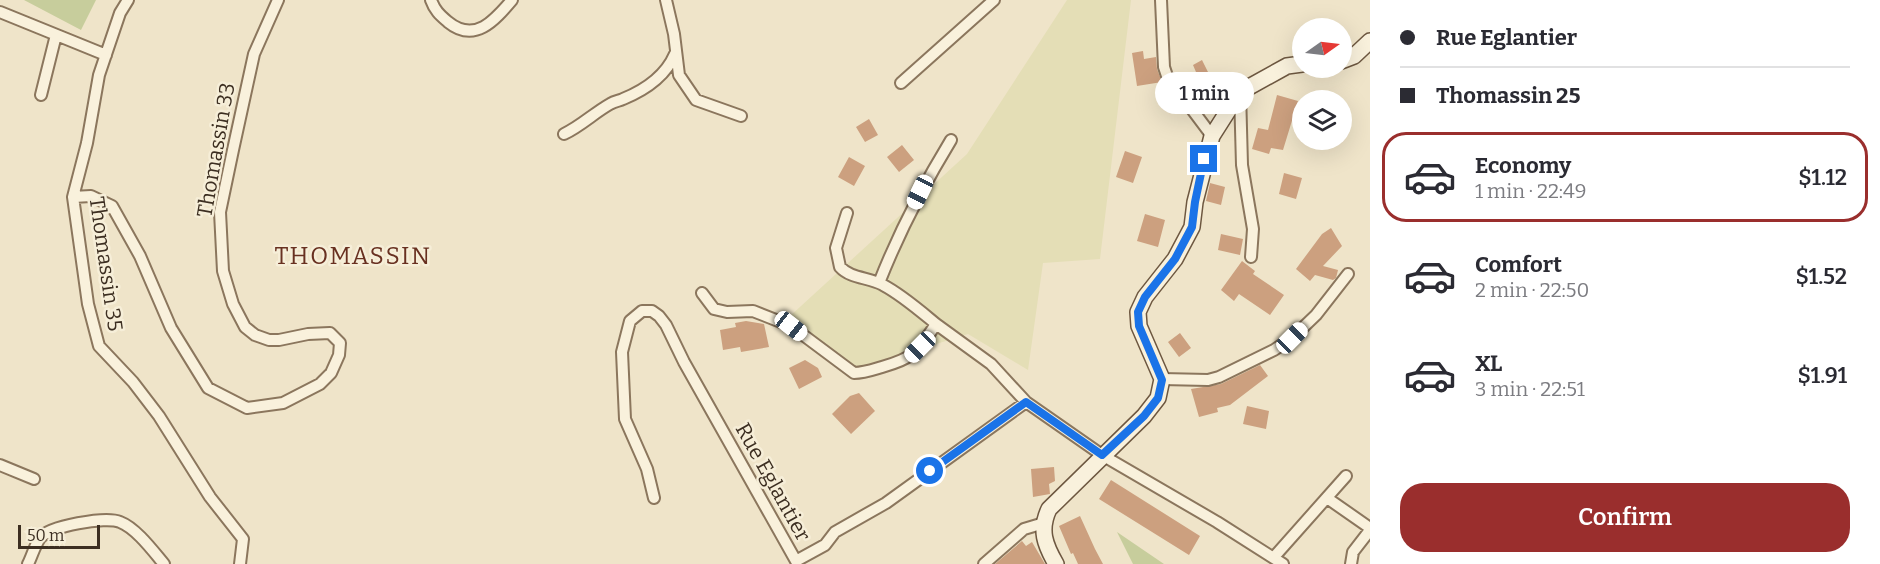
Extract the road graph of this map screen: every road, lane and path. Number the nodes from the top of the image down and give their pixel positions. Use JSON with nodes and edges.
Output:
{"nodes":[{"id":1,"x":128,"y":0,"type":"edge"},
{"id":2,"x":278,"y":0,"type":"edge"},
{"id":3,"x":431,"y":0,"type":"edge"},
{"id":4,"x":512,"y":0,"type":"edge"},
{"id":5,"x":666,"y":0,"type":"edge"},
{"id":6,"x":994,"y":0,"type":"edge"},
{"id":7,"x":1161,"y":0,"type":"edge"},
{"id":8,"x":0,"y":12,"type":"edge"},
{"id":9,"x":56,"y":35,"type":"junction"},
{"id":10,"x":1370,"y":41,"type":"edge"},
{"id":11,"x":676,"y":51,"type":"junction"},
{"id":12,"x":106,"y":55,"type":"junction"},
{"id":13,"x":1352,"y":57,"type":"edge"},
{"id":14,"x":1292,"y":65,"type":"edge"},
{"id":15,"x":901,"y":83,"type":"dead end"},
{"id":16,"x":1240,"y":92,"type":"junction"},
{"id":17,"x":41,"y":95,"type":"dead end"},
{"id":18,"x":741,"y":116,"type":"dead end"},
{"id":19,"x":564,"y":134,"type":"dead end"},
{"id":20,"x":1212,"y":136,"type":"junction"},
{"id":21,"x":951,"y":140,"type":"dead end"},
{"id":22,"x":73,"y":197,"type":"junction"},
{"id":23,"x":847,"y":213,"type":"dead end"},
{"id":24,"x":1251,"y":257,"type":"dead end"},
{"id":25,"x":1348,"y":274,"type":"dead end"},
{"id":26,"x":879,"y":283,"type":"junction"},
{"id":27,"x":702,"y":293,"type":"dead end"},
{"id":28,"x":936,"y":324,"type":"junction"},
{"id":29,"x":1162,"y":380,"type":"junction"},
{"id":30,"x":1026,"y":402,"type":"junction"},
{"id":31,"x":1102,"y":455,"type":"junction"},
{"id":32,"x":0,"y":465,"type":"edge"},
{"id":33,"x":1347,"y":476,"type":"dead end"},
{"id":34,"x":34,"y":478,"type":"dead end"},
{"id":35,"x":654,"y":498,"type":"dead end"},
{"id":36,"x":1327,"y":498,"type":"junction"},
{"id":37,"x":1044,"y":523,"type":"junction"},
{"id":38,"x":1370,"y":529,"type":"edge"},
{"id":39,"x":1274,"y":556,"type":"junction"},
{"id":40,"x":28,"y":564,"type":"edge"},
{"id":41,"x":164,"y":564,"type":"edge"},
{"id":42,"x":240,"y":564,"type":"edge"},
{"id":43,"x":984,"y":564,"type":"edge"},
{"id":44,"x":1056,"y":564,"type":"edge"},
{"id":45,"x":1283,"y":564,"type":"edge"},
{"id":46,"x":1351,"y":564,"type":"edge"}],
"edges":[{"from":1,"to":12,"type":"street","name":"Thomassin 35"},
{"from":2,"to":22,"type":"street","name":"Thomassin 33"},
{"from":3,"to":4,"type":"street"},
{"from":5,"to":11,"type":"street"},
{"from":6,"to":15,"type":"street"},
{"from":7,"to":20,"type":"street"},
{"from":8,"to":9,"type":"street"},
{"from":9,"to":12,"type":"street"},
{"from":9,"to":17,"type":"street"},
{"from":10,"to":13,"type":"street"},
{"from":11,"to":18,"type":"street"},
{"from":11,"to":19,"type":"street"},
{"from":12,"to":22,"type":"street","name":"Thomassin 35"},
{"from":14,"to":16,"type":"street"},
{"from":16,"to":20,"type":"street"},
{"from":16,"to":24,"type":"street"},
{"from":20,"to":29,"type":"street"},
{"from":21,"to":26,"type":"street"},
{"from":22,"to":42,"type":"street","name":"Thomassin 35"},
{"from":23,"to":26,"type":"street"},
{"from":25,"to":29,"type":"street"},
{"from":26,"to":28,"type":"street"},
{"from":27,"to":28,"type":"street"},
{"from":28,"to":30,"type":"street"},
{"from":29,"to":31,"type":"street"},
{"from":30,"to":31,"type":"street"},
{"from":30,"to":35,"type":"street","name":"Rue Eglantier"},
{"from":31,"to":37,"type":"street"},
{"from":31,"to":39,"type":"street"},
{"from":32,"to":34,"type":"street"},
{"from":33,"to":36,"type":"street"},
{"from":36,"to":38,"type":"street"},
{"from":36,"to":39,"type":"street"},
{"from":37,"to":43,"type":"street"},
{"from":37,"to":44,"type":"street"},
{"from":38,"to":46,"type":"street"},
{"from":39,"to":45,"type":"street"},
{"from":40,"to":41,"type":"street"}]}
